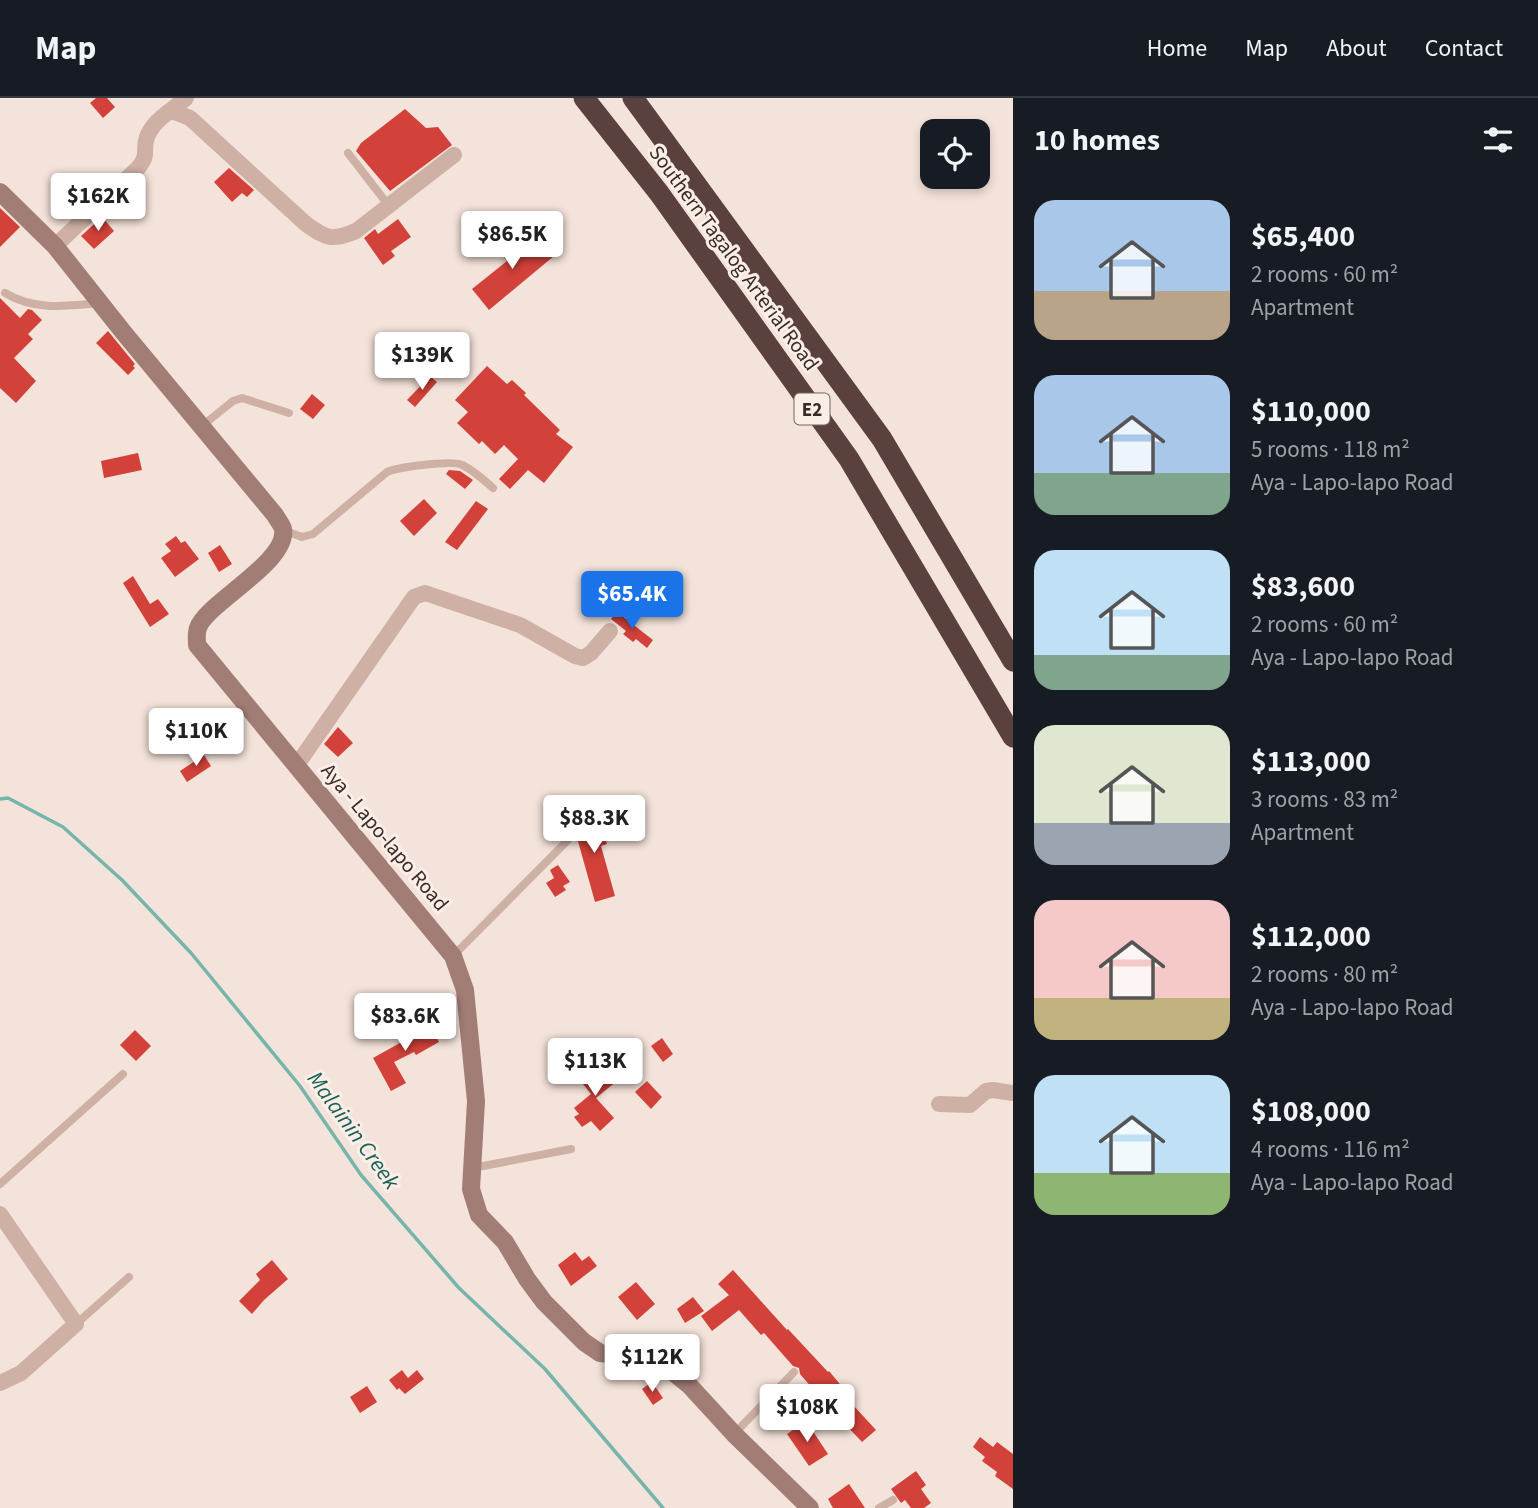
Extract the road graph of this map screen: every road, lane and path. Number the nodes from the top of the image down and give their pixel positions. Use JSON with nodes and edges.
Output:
{"nodes":[{"id":1,"x":186,"y":98,"type":"edge"},
{"id":2,"x":584,"y":98,"type":"edge"},
{"id":3,"x":633,"y":98,"type":"edge"},
{"id":4,"x":172,"y":111,"type":"junction"},
{"id":5,"x":348,"y":153,"type":"dead end"},
{"id":6,"x":454,"y":155,"type":"dead end"},
{"id":7,"x":1,"y":195,"type":"edge"},
{"id":8,"x":389,"y":206,"type":"junction"},
{"id":9,"x":55,"y":246,"type":"junction"},
{"id":10,"x":5,"y":293,"type":"dead end"},
{"id":11,"x":100,"y":303,"type":"junction"},
{"id":12,"x":289,"y":413,"type":"dead end"},
{"id":13,"x":202,"y":426,"type":"junction"},
{"id":14,"x":493,"y":488,"type":"dead end"},
{"id":15,"x":283,"y":530,"type":"junction"},
{"id":16,"x":610,"y":631,"type":"dead end"},
{"id":17,"x":1013,"y":661,"type":"edge"},
{"id":18,"x":1013,"y":737,"type":"edge"},
{"id":19,"x":296,"y":766,"type":"junction"},
{"id":20,"x":568,"y":840,"type":"dead end"},
{"id":21,"x":453,"y":956,"type":"junction"},
{"id":22,"x":122,"y":1073,"type":"dead end"},
{"id":23,"x":1013,"y":1093,"type":"edge"},
{"id":24,"x":939,"y":1104,"type":"dead end"},
{"id":25,"x":571,"y":1149,"type":"dead end"},
{"id":26,"x":473,"y":1168,"type":"junction"},
{"id":27,"x":0,"y":1184,"type":"edge"},
{"id":28,"x":0,"y":1214,"type":"edge"},
{"id":29,"x":129,"y":1277,"type":"dead end"},
{"id":30,"x":76,"y":1324,"type":"junction"},
{"id":31,"x":793,"y":1372,"type":"dead end"},
{"id":32,"x":0,"y":1383,"type":"edge"},
{"id":33,"x":734,"y":1434,"type":"junction"},
{"id":34,"x":892,"y":1500,"type":"dead end"},
{"id":35,"x":810,"y":1508,"type":"edge"},
{"id":36,"x":879,"y":1508,"type":"edge"}],
"edges":[{"from":1,"to":4,"type":"street"},
{"from":2,"to":18,"type":"highway","name":"Southern Tagalog Arterial Road","number":"E2"},
{"from":3,"to":17,"type":"highway","name":"Southern Tagalog Arterial Road","number":"E2"},
{"from":4,"to":8,"type":"street"},
{"from":4,"to":9,"type":"street"},
{"from":5,"to":8,"type":"lane"},
{"from":6,"to":8,"type":"street"},
{"from":7,"to":9,"type":"street"},
{"from":9,"to":11,"type":"street"},
{"from":10,"to":11,"type":"lane"},
{"from":11,"to":13,"type":"street"},
{"from":12,"to":13,"type":"lane"},
{"from":13,"to":15,"type":"street"},
{"from":14,"to":15,"type":"lane"},
{"from":15,"to":19,"type":"street","name":"Aya - Lapo-lapo Road"},
{"from":16,"to":19,"type":"street"},
{"from":19,"to":21,"type":"street","name":"Aya - Lapo-lapo Road"},
{"from":20,"to":21,"type":"lane"},
{"from":21,"to":26,"type":"street","name":"Aya - Lapo-lapo Road"},
{"from":22,"to":27,"type":"lane"},
{"from":23,"to":24,"type":"street"},
{"from":25,"to":26,"type":"lane"},
{"from":26,"to":33,"type":"street","name":"Aya - Lapo-lapo Road"},
{"from":28,"to":30,"type":"street"},
{"from":29,"to":30,"type":"lane"},
{"from":30,"to":32,"type":"street"},
{"from":31,"to":33,"type":"lane"},
{"from":33,"to":35,"type":"street","name":"Aya - Lapo-lapo Road"},
{"from":34,"to":36,"type":"lane"}]}
